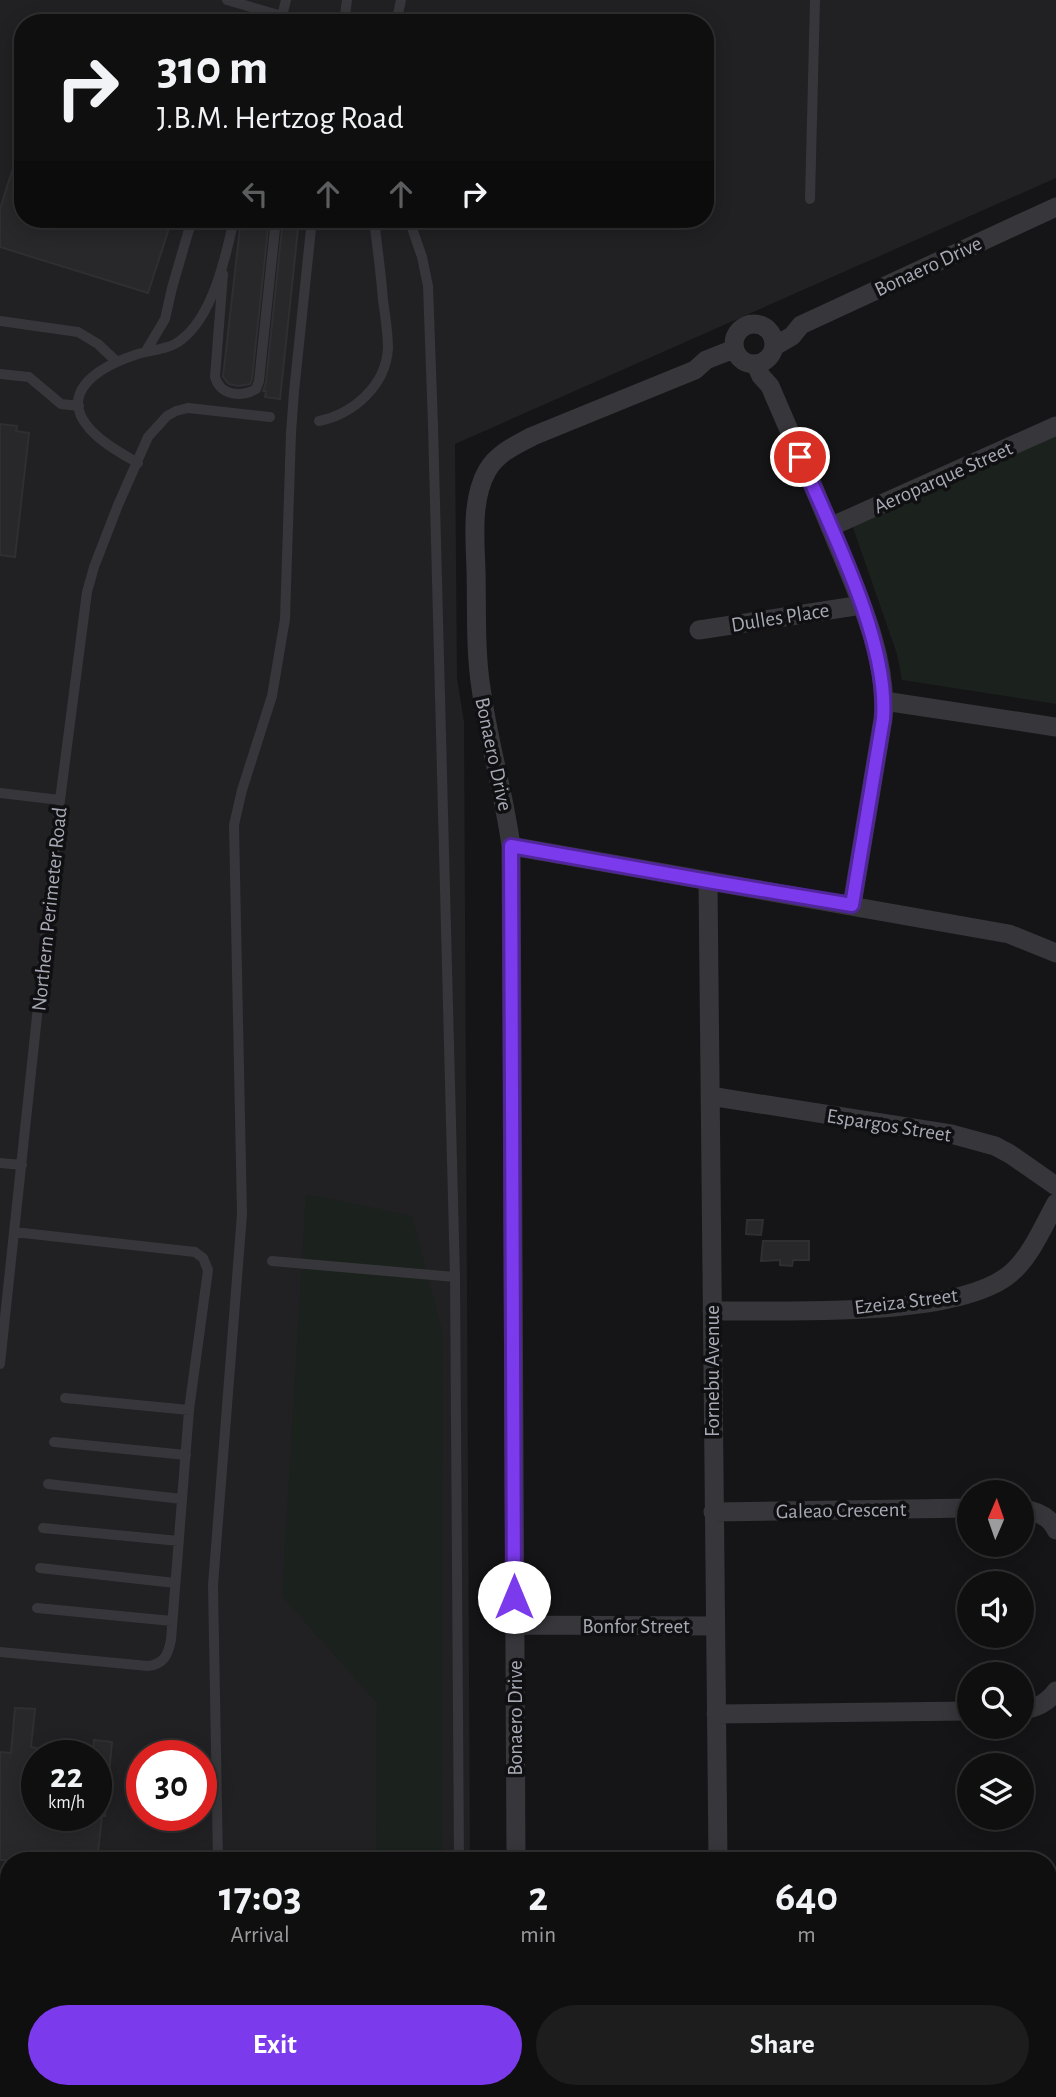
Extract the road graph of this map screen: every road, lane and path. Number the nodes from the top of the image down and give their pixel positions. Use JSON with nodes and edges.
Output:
{"nodes":[{"id":1,"x":815,"y":0,"type":"edge"},
{"id":2,"x":227,"y":1,"type":"edge"},
{"id":3,"x":264,"y":14,"type":"edge"},
{"id":4,"x":810,"y":198,"type":"dead end"},
{"id":5,"x":1056,"y":207,"type":"edge"},
{"id":6,"x":189,"y":228,"type":"edge"},
{"id":7,"x":232,"y":228,"type":"edge"},
{"id":8,"x":275,"y":228,"type":"edge"},
{"id":9,"x":311,"y":228,"type":"edge"},
{"id":10,"x":375,"y":228,"type":"edge"},
{"id":11,"x":412,"y":228,"type":"edge"},
{"id":12,"x":223,"y":267,"type":"junction"},
{"id":13,"x":0,"y":321,"type":"edge"},
{"id":14,"x":146,"y":351,"type":"junction"},
{"id":15,"x":757,"y":351,"type":"junction"},
{"id":16,"x":116,"y":361,"type":"junction"},
{"id":17,"x":0,"y":374,"type":"edge"},
{"id":18,"x":79,"y":406,"type":"junction"},
{"id":19,"x":270,"y":417,"type":"dead end"},
{"id":20,"x":319,"y":421,"type":"dead end"},
{"id":21,"x":1056,"y":426,"type":"edge"},
{"id":22,"x":138,"y":463,"type":"junction"},
{"id":23,"x":830,"y":527,"type":"junction"},
{"id":24,"x":862,"y":605,"type":"junction"},
{"id":25,"x":699,"y":630,"type":"dead end"},
{"id":26,"x":884,"y":701,"type":"junction"},
{"id":27,"x":1056,"y":727,"type":"edge"},
{"id":28,"x":0,"y":793,"type":"edge"},
{"id":29,"x":60,"y":800,"type":"junction"},
{"id":30,"x":511,"y":846,"type":"junction"},
{"id":31,"x":708,"y":881,"type":"junction"},
{"id":32,"x":852,"y":905,"type":"junction"},
{"id":33,"x":1056,"y":953,"type":"edge"},
{"id":34,"x":710,"y":1096,"type":"junction"},
{"id":35,"x":0,"y":1163,"type":"edge"},
{"id":36,"x":22,"y":1165,"type":"junction"},
{"id":37,"x":1056,"y":1186,"type":"edge"},
{"id":38,"x":1056,"y":1203,"type":"edge"},
{"id":39,"x":14,"y":1232,"type":"junction"},
{"id":40,"x":272,"y":1261,"type":"dead end"},
{"id":41,"x":455,"y":1277,"type":"junction"},
{"id":42,"x":712,"y":1311,"type":"junction"},
{"id":43,"x":0,"y":1364,"type":"edge"},
{"id":44,"x":65,"y":1398,"type":"dead end"},
{"id":45,"x":189,"y":1410,"type":"junction"},
{"id":46,"x":54,"y":1442,"type":"dead end"},
{"id":47,"x":186,"y":1455,"type":"junction"},
{"id":48,"x":48,"y":1485,"type":"dead end"},
{"id":49,"x":182,"y":1499,"type":"junction"},
{"id":50,"x":957,"y":1508,"type":"edge"},
{"id":51,"x":713,"y":1512,"type":"junction"},
{"id":52,"x":1034,"y":1512,"type":"edge"},
{"id":53,"x":43,"y":1528,"type":"dead end"},
{"id":54,"x":1056,"y":1530,"type":"edge"},
{"id":55,"x":179,"y":1541,"type":"junction"},
{"id":56,"x":40,"y":1568,"type":"dead end"},
{"id":57,"x":176,"y":1583,"type":"junction"},
{"id":58,"x":37,"y":1608,"type":"dead end"},
{"id":59,"x":172,"y":1621,"type":"junction"},
{"id":60,"x":514,"y":1625,"type":"junction"},
{"id":61,"x":715,"y":1626,"type":"junction"},
{"id":62,"x":0,"y":1652,"type":"edge"},
{"id":63,"x":1056,"y":1691,"type":"edge"},
{"id":64,"x":1034,"y":1707,"type":"edge"},
{"id":65,"x":957,"y":1711,"type":"edge"},
{"id":66,"x":716,"y":1714,"type":"junction"},
{"id":67,"x":218,"y":1852,"type":"edge"},
{"id":68,"x":459,"y":1852,"type":"edge"},
{"id":69,"x":516,"y":1852,"type":"edge"},
{"id":70,"x":718,"y":1852,"type":"edge"}],
"edges":[{"from":1,"to":4,"type":"lane"},
{"from":2,"to":3,"type":"lane"},
{"from":5,"to":15,"type":"street","name":"Bonaero Drive"},
{"from":6,"to":14,"type":"lane"},
{"from":7,"to":12,"type":"lane"},
{"from":8,"to":12,"type":"lane"},
{"from":9,"to":67,"type":"lane","bridge":true},
{"from":10,"to":20,"type":"lane"},
{"from":11,"to":41,"type":"lane"},
{"from":12,"to":14,"type":"lane"},
{"from":13,"to":16,"type":"lane"},
{"from":14,"to":16,"type":"lane"},
{"from":15,"to":23,"type":"street"},
{"from":15,"to":30,"type":"street","name":"Bonaero Drive"},
{"from":16,"to":18,"type":"lane"},
{"from":17,"to":18,"type":"lane"},
{"from":18,"to":22,"type":"lane"},
{"from":19,"to":22,"type":"lane","name":"Northern Perimeter Road"},
{"from":21,"to":23,"type":"street","name":"Aeroparque Street"},
{"from":22,"to":29,"type":"lane","name":"Northern Perimeter Road"},
{"from":23,"to":24,"type":"street"},
{"from":24,"to":25,"type":"street","name":"Dulles Place"},
{"from":24,"to":26,"type":"street"},
{"from":26,"to":27,"type":"street"},
{"from":26,"to":32,"type":"street"},
{"from":28,"to":29,"type":"lane"},
{"from":29,"to":36,"type":"lane","name":"Northern Perimeter Road"},
{"from":30,"to":31,"type":"street"},
{"from":30,"to":60,"type":"street","name":"Bonaero Drive"},
{"from":31,"to":32,"type":"street"},
{"from":31,"to":34,"type":"street","name":"Fornebu Avenue"},
{"from":32,"to":33,"type":"street"},
{"from":34,"to":37,"type":"street","name":"Espargos Street"},
{"from":34,"to":42,"type":"street","name":"Fornebu Avenue"},
{"from":35,"to":36,"type":"lane"},
{"from":36,"to":39,"type":"lane","name":"Northern Perimeter Road"},
{"from":38,"to":42,"type":"street","name":"Ezeiza Street"},
{"from":39,"to":43,"type":"lane","name":"Northern Perimeter Road"},
{"from":39,"to":45,"type":"lane"},
{"from":40,"to":41,"type":"lane"},
{"from":41,"to":68,"type":"lane"},
{"from":42,"to":51,"type":"street","name":"Fornebu Avenue"},
{"from":44,"to":45,"type":"lane"},
{"from":45,"to":47,"type":"lane"},
{"from":46,"to":47,"type":"lane"},
{"from":47,"to":49,"type":"lane"},
{"from":48,"to":49,"type":"lane"},
{"from":49,"to":55,"type":"lane"},
{"from":50,"to":51,"type":"street","name":"Galeao Crescent"},
{"from":51,"to":61,"type":"street","name":"Fornebu Avenue"},
{"from":52,"to":54,"type":"street"},
{"from":53,"to":55,"type":"lane"},
{"from":55,"to":57,"type":"lane"},
{"from":56,"to":57,"type":"lane"},
{"from":57,"to":59,"type":"lane"},
{"from":58,"to":59,"type":"lane"},
{"from":59,"to":62,"type":"lane"},
{"from":60,"to":61,"type":"street","name":"Bonfor Street"},
{"from":60,"to":69,"type":"street","name":"Bonaero Drive"},
{"from":61,"to":66,"type":"street","name":"Fornebu Avenue"},
{"from":63,"to":64,"type":"street"},
{"from":65,"to":66,"type":"street"},
{"from":66,"to":70,"type":"street","name":"Fornebu Avenue"}]}
